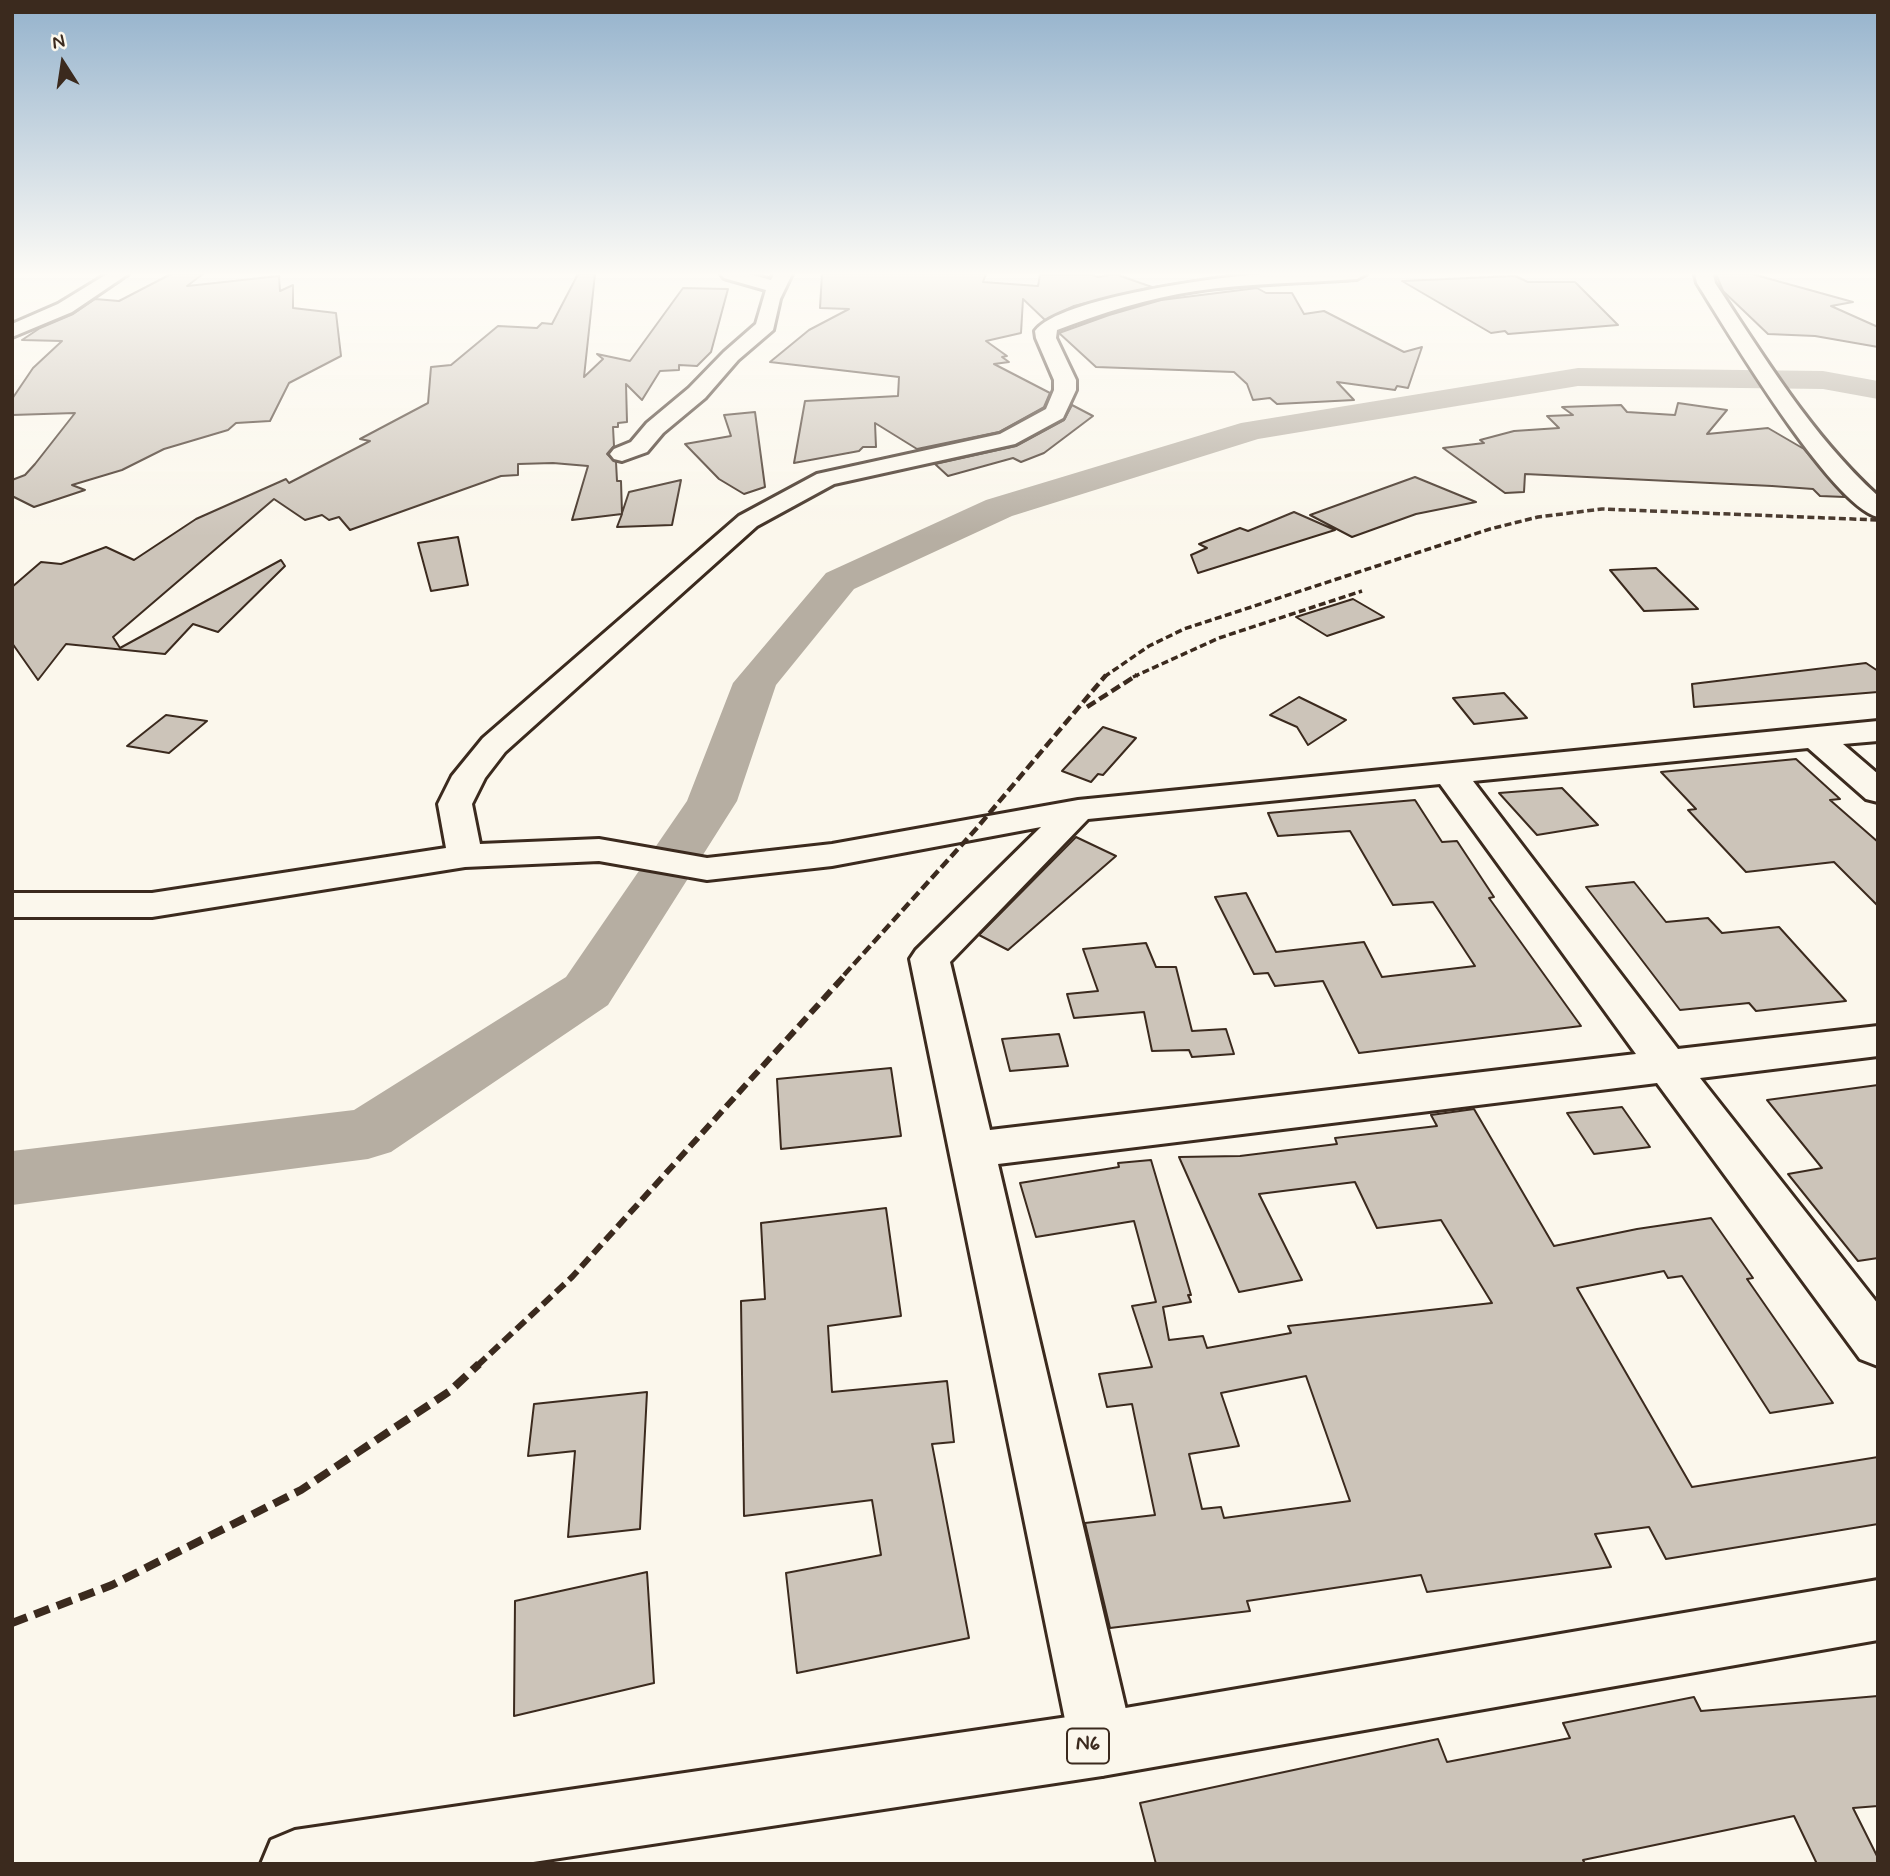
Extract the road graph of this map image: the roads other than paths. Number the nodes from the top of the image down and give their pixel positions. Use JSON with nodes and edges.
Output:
{"nodes":[{"id":1,"x":726,"y":362,"type":"edge"},
{"id":2,"x":1057,"y":362,"type":"edge"},
{"id":3,"x":1758,"y":362,"type":"edge"},
{"id":4,"x":622,"y":454,"type":"dead end"},
{"id":5,"x":1878,"y":510,"type":"edge"},
{"id":6,"x":1878,"y":730,"type":"edge"},
{"id":7,"x":1814,"y":736,"type":"junction"},
{"id":8,"x":1450,"y":774,"type":"junction"},
{"id":9,"x":1878,"y":792,"type":"edge"},
{"id":10,"x":1078,"y":810,"type":"junction"},
{"id":11,"x":465,"y":856,"type":"junction"},
{"id":12,"x":12,"y":905,"type":"edge"},
{"id":13,"x":1878,"y":1041,"type":"edge"},
{"id":14,"x":1667,"y":1066,"type":"junction"},
{"id":15,"x":971,"y":1150,"type":"junction"},
{"id":16,"x":1878,"y":1343,"type":"edge"},
{"id":17,"x":1878,"y":1610,"type":"edge"},
{"id":18,"x":1102,"y":1744,"type":"junction"},
{"id":19,"x":295,"y":1864,"type":"edge"}],
"edges":[{"from":1,"to":4,"type":"main road"},
{"from":2,"to":11,"type":"main road"},
{"from":3,"to":5,"type":"main road"},
{"from":6,"to":7,"type":"main road"},
{"from":7,"to":8,"type":"main road"},
{"from":7,"to":9,"type":"main road"},
{"from":8,"to":10,"type":"main road"},
{"from":8,"to":14,"type":"main road"},
{"from":10,"to":11,"type":"main road"},
{"from":10,"to":15,"type":"main road"},
{"from":11,"to":12,"type":"main road"},
{"from":13,"to":14,"type":"main road"},
{"from":14,"to":15,"type":"main road"},
{"from":14,"to":16,"type":"main road"},
{"from":15,"to":18,"type":"main road"},
{"from":17,"to":18,"type":"main road","number":"N6"},
{"from":18,"to":19,"type":"main road","number":"N6"}]}
